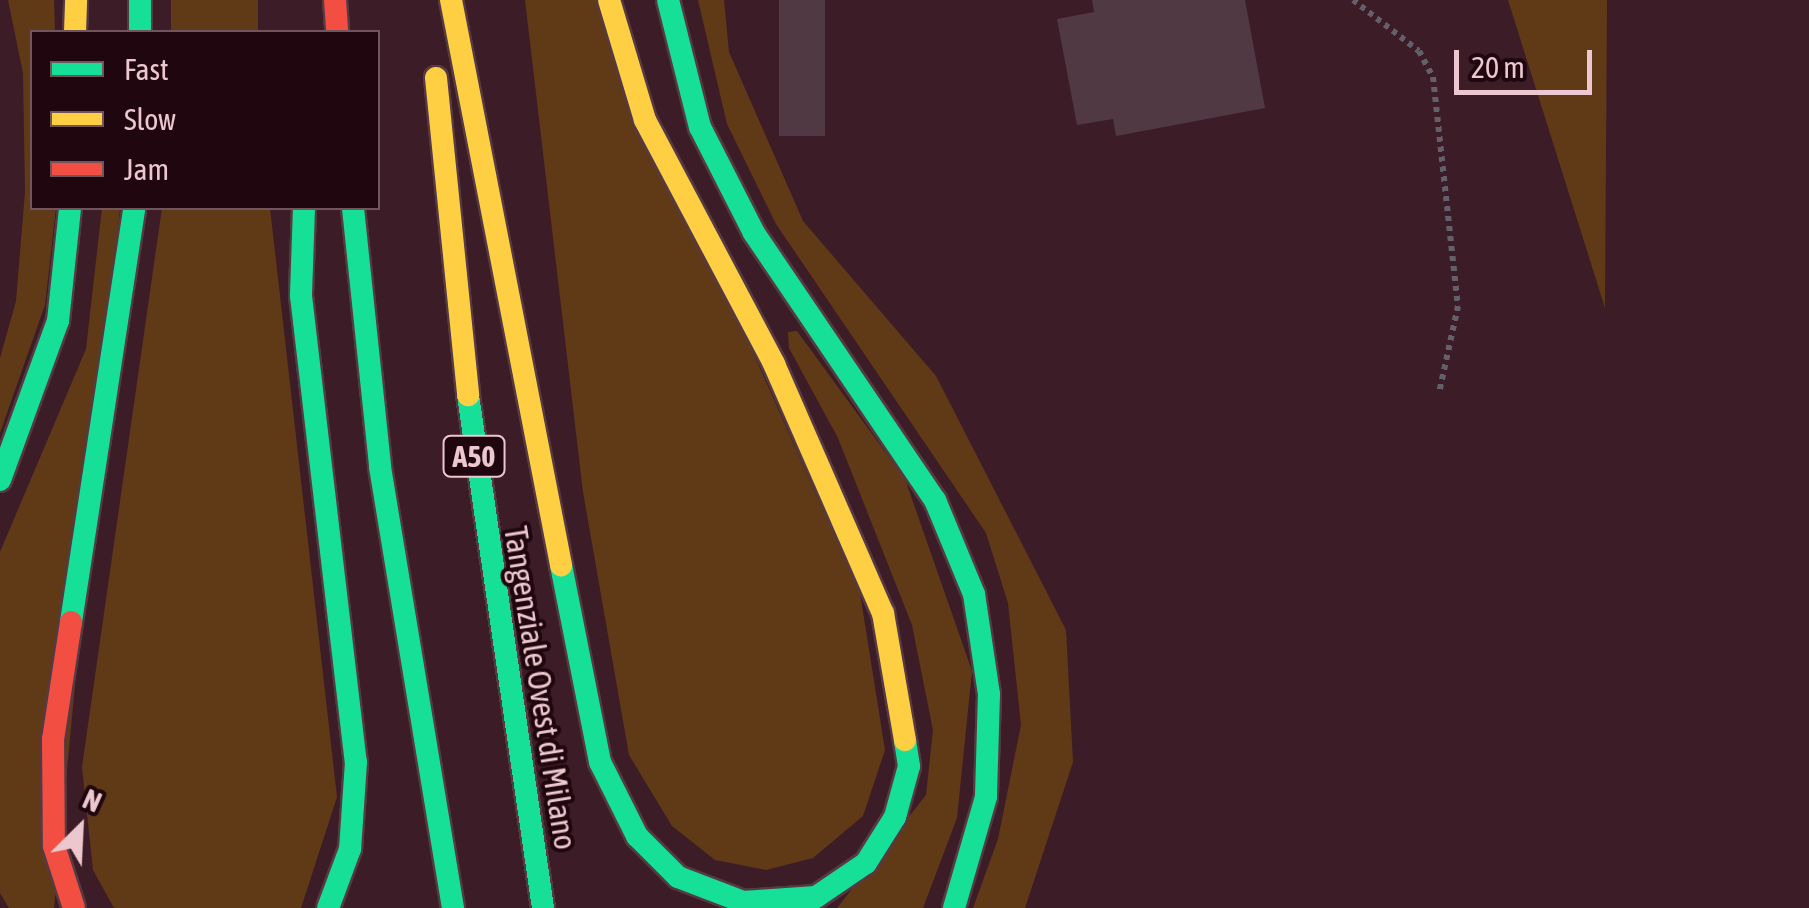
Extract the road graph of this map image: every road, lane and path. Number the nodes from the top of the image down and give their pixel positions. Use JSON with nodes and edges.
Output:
{"nodes":[{"id":1,"x":76,"y":0,"type":"edge"},
{"id":2,"x":140,"y":0,"type":"edge"},
{"id":3,"x":310,"y":0,"type":"edge"},
{"id":4,"x":335,"y":0,"type":"edge"},
{"id":5,"x":430,"y":0,"type":"edge"},
{"id":6,"x":451,"y":0,"type":"edge"},
{"id":7,"x":609,"y":0,"type":"edge"},
{"id":8,"x":668,"y":0,"type":"edge"},
{"id":9,"x":1353,"y":0,"type":"edge"},
{"id":10,"x":75,"y":30,"type":"edge"},
{"id":11,"x":140,"y":30,"type":"edge"},
{"id":12,"x":309,"y":30,"type":"edge"},
{"id":13,"x":337,"y":30,"type":"edge"},
{"id":14,"x":70,"y":210,"type":"edge"},
{"id":15,"x":134,"y":210,"type":"edge"},
{"id":16,"x":304,"y":210,"type":"edge"},
{"id":17,"x":352,"y":210,"type":"edge"},
{"id":18,"x":1438,"y":392,"type":"dead end"},
{"id":19,"x":0,"y":480,"type":"edge"},
{"id":20,"x":74,"y":908,"type":"edge"},
{"id":21,"x":328,"y":908,"type":"edge"},
{"id":22,"x":453,"y":908,"type":"edge"},
{"id":23,"x":543,"y":908,"type":"edge"},
{"id":24,"x":954,"y":908,"type":"edge"}],
"edges":[{"from":1,"to":10,"type":"highway"},
{"from":2,"to":11,"type":"highway"},
{"from":3,"to":12,"type":"highway"},
{"from":4,"to":13,"type":"highway"},
{"from":5,"to":23,"type":"highway","name":"Tangenziale Ovest di Milano","number":"A50"},
{"from":6,"to":7,"type":"highway"},
{"from":8,"to":24,"type":"highway"},
{"from":9,"to":18,"type":"path"},
{"from":14,"to":19,"type":"highway"},
{"from":15,"to":20,"type":"highway"},
{"from":16,"to":21,"type":"highway"},
{"from":17,"to":22,"type":"highway"}]}
